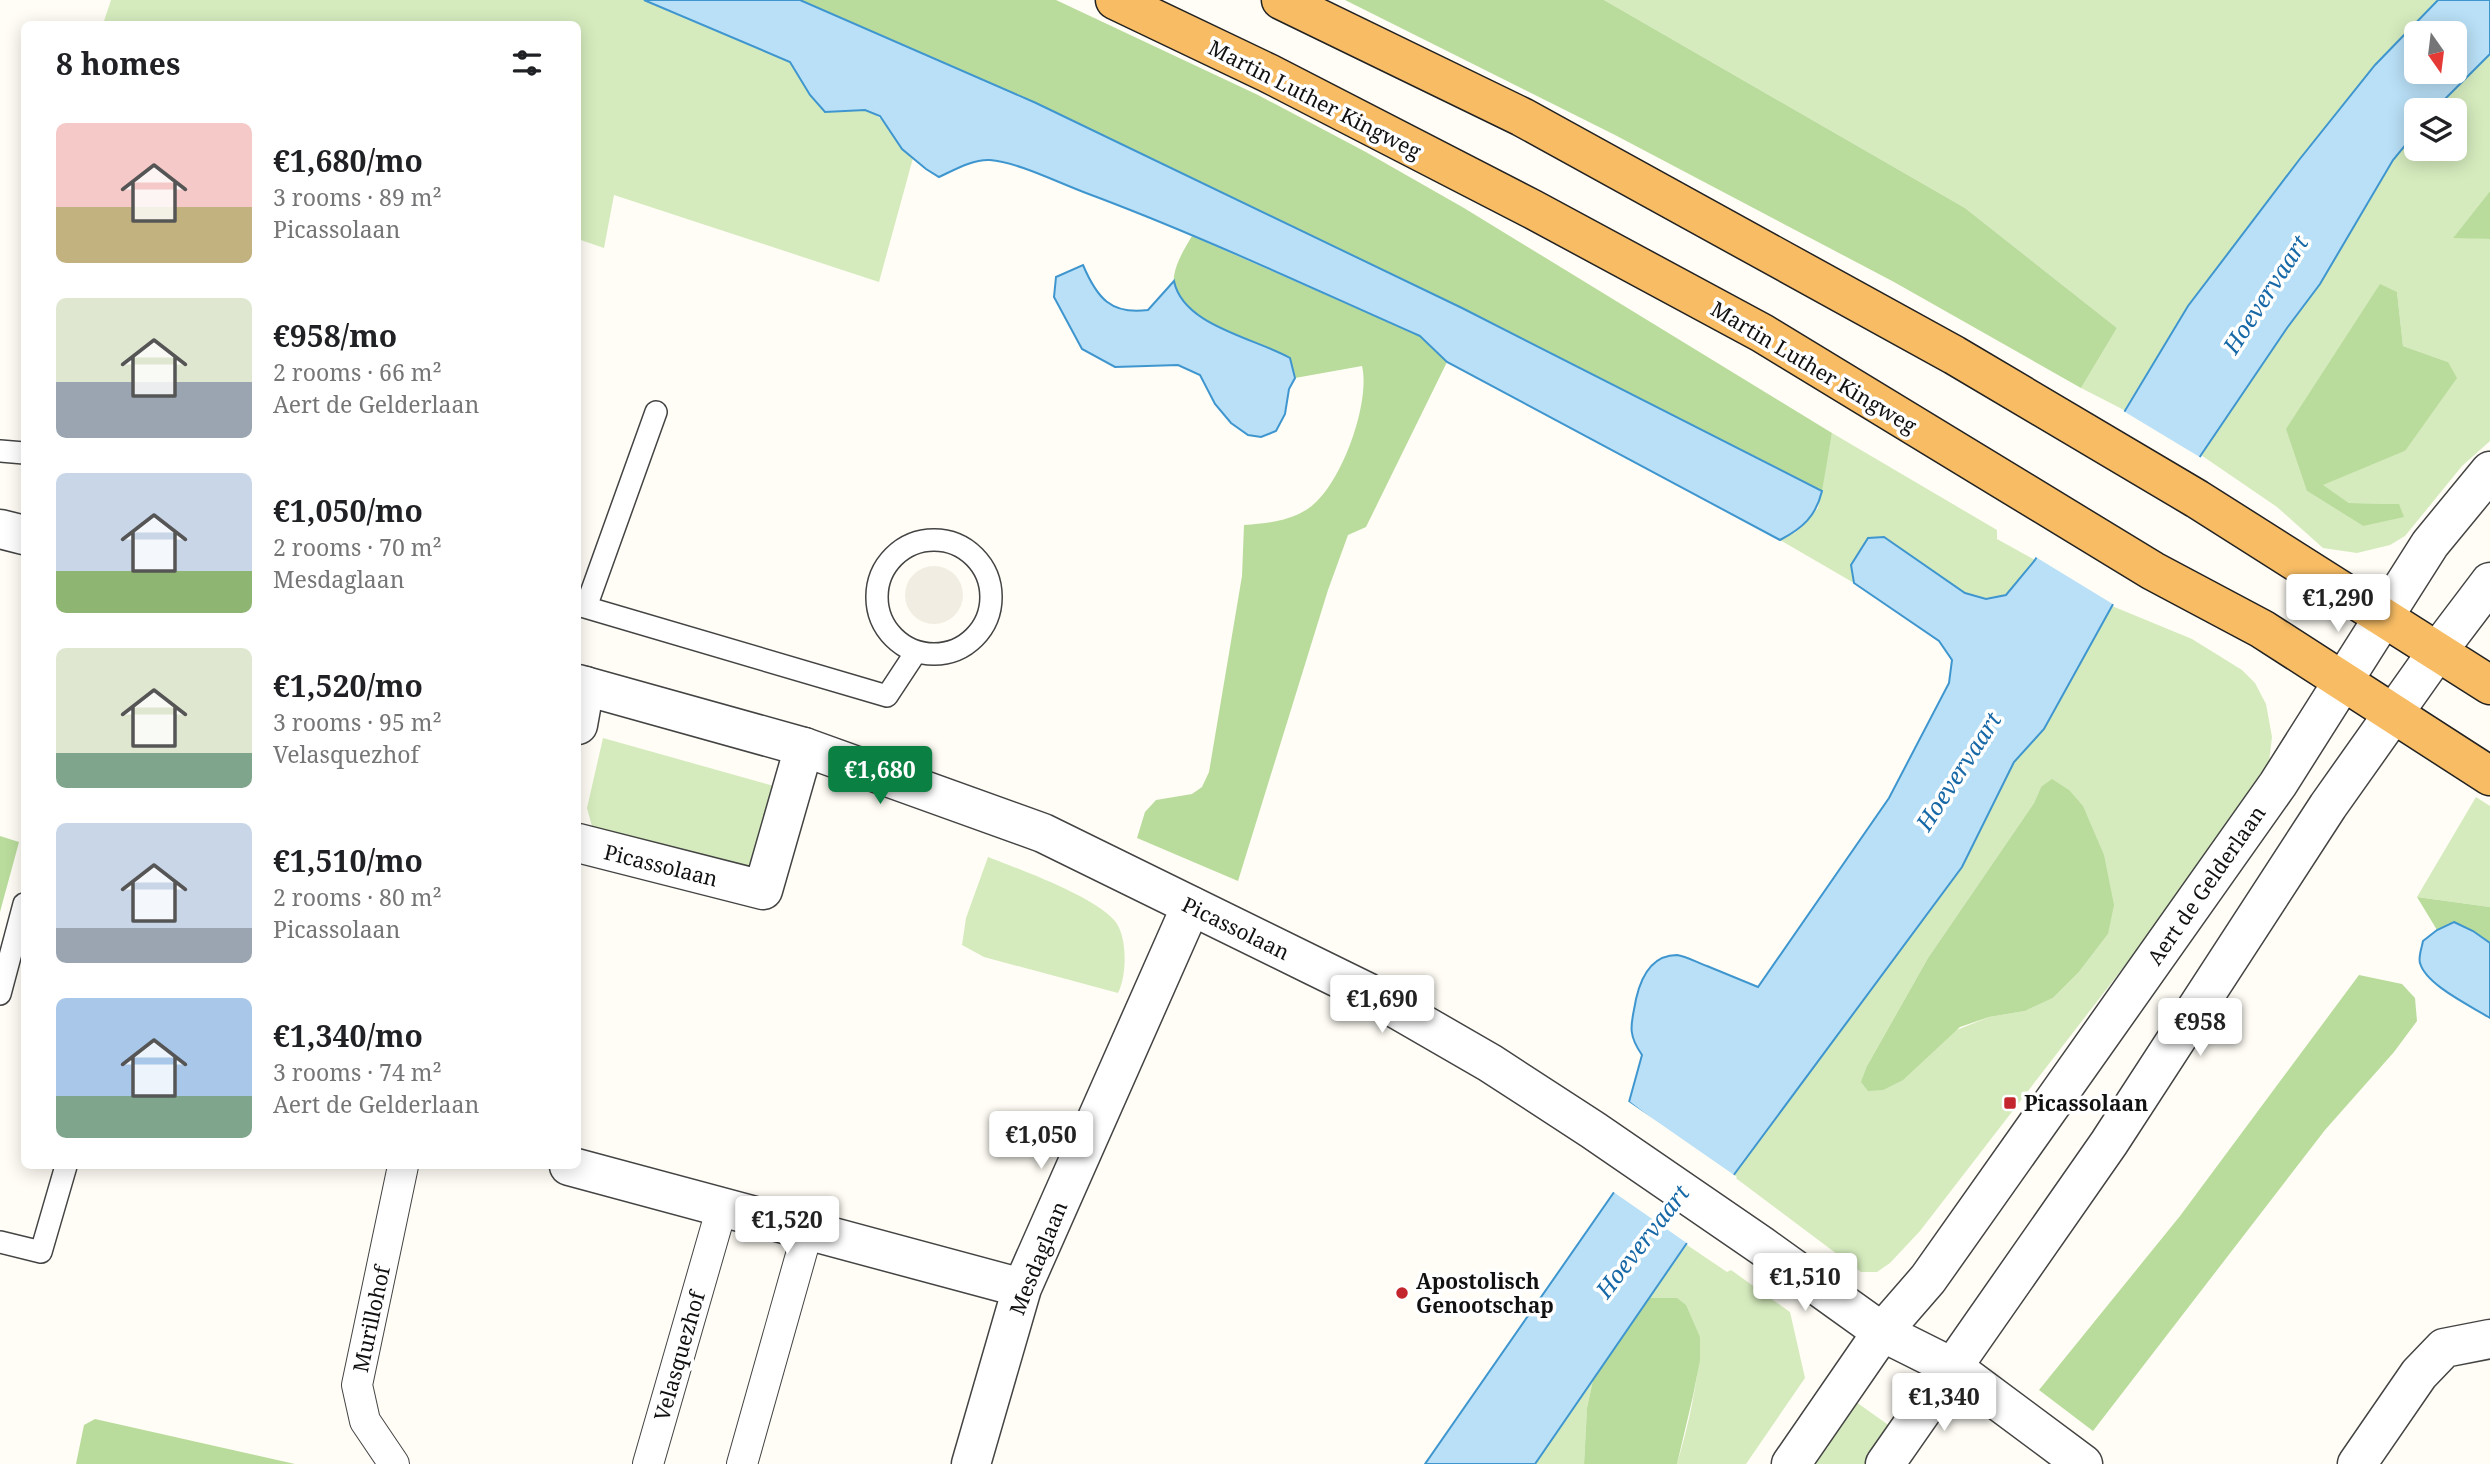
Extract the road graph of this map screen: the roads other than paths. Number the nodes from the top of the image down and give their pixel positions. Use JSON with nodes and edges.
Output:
{"nodes":[{"id":1,"x":1115,"y":0,"type":"edge"},
{"id":2,"x":1280,"y":0,"type":"edge"},
{"id":3,"x":656,"y":412,"type":"dead end"},
{"id":4,"x":0,"y":451,"type":"edge"},
{"id":5,"x":21,"y":453,"type":"edge"},
{"id":6,"x":2490,"y":471,"type":"edge"},
{"id":7,"x":0,"y":529,"type":"edge"},
{"id":8,"x":21,"y":535,"type":"edge"},
{"id":9,"x":2490,"y":582,"type":"edge"},
{"id":10,"x":582,"y":606,"type":"edge"},
{"id":11,"x":2383,"y":618,"type":"junction"},
{"id":12,"x":916,"y":652,"type":"junction"},
{"id":13,"x":2437,"y":652,"type":"junction"},
{"id":14,"x":2342,"y":682,"type":"junction"},
{"id":15,"x":581,"y":685,"type":"edge"},
{"id":16,"x":2490,"y":685,"type":"edge"},
{"id":17,"x":2394,"y":713,"type":"junction"},
{"id":18,"x":804,"y":747,"type":"junction"},
{"id":19,"x":2490,"y":776,"type":"edge"},
{"id":20,"x":581,"y":844,"type":"edge"},
{"id":21,"x":1191,"y":906,"type":"junction"},
{"id":22,"x":21,"y":915,"type":"edge"},
{"id":23,"x":0,"y":994,"type":"edge"},
{"id":24,"x":65,"y":1169,"type":"edge"},
{"id":25,"x":402,"y":1169,"type":"edge"},
{"id":26,"x":580,"y":1169,"type":"edge"},
{"id":27,"x":722,"y":1207,"type":"junction"},
{"id":28,"x":808,"y":1230,"type":"junction"},
{"id":29,"x":0,"y":1242,"type":"edge"},
{"id":30,"x":1022,"y":1288,"type":"junction"},
{"id":31,"x":1882,"y":1332,"type":"junction"},
{"id":32,"x":2490,"y":1339,"type":"edge"},
{"id":33,"x":1954,"y":1368,"type":"junction"},
{"id":34,"x":394,"y":1464,"type":"edge"},
{"id":35,"x":648,"y":1464,"type":"edge"},
{"id":36,"x":742,"y":1464,"type":"edge"},
{"id":37,"x":971,"y":1464,"type":"edge"},
{"id":38,"x":1791,"y":1464,"type":"edge"},
{"id":39,"x":1885,"y":1464,"type":"edge"},
{"id":40,"x":2082,"y":1464,"type":"edge"},
{"id":41,"x":2357,"y":1464,"type":"edge"}],
"edges":[{"from":1,"to":14,"type":"highway","name":"Martin Luther Kingweg"},
{"from":2,"to":11,"type":"highway"},
{"from":3,"to":10,"type":"lane"},
{"from":4,"to":5,"type":"lane"},
{"from":6,"to":11,"type":"street","name":"Aert de Gelderlaan"},
{"from":7,"to":8,"type":"street"},
{"from":9,"to":13,"type":"street"},
{"from":10,"to":12,"type":"lane"},
{"from":11,"to":13,"type":"highway"},
{"from":11,"to":14,"type":"street","name":"Aert de Gelderlaan"},
{"from":12,"to":12,"type":"lane"},
{"from":13,"to":16,"type":"highway"},
{"from":13,"to":17,"type":"street"},
{"from":14,"to":17,"type":"highway","name":"Martin Luther Kingweg"},
{"from":14,"to":31,"type":"street","name":"Aert de Gelderlaan"},
{"from":15,"to":18,"type":"street","name":"Picassolaan"},
{"from":17,"to":19,"type":"highway","name":"Martin Luther Kingweg"},
{"from":17,"to":33,"type":"street"},
{"from":18,"to":20,"type":"street","name":"Picassolaan"},
{"from":18,"to":21,"type":"street","name":"Picassolaan"},
{"from":21,"to":30,"type":"street","name":"Mesdaglaan"},
{"from":21,"to":31,"type":"street","name":"Picassolaan"},
{"from":22,"to":23,"type":"lane"},
{"from":24,"to":29,"type":"lane"},
{"from":25,"to":34,"type":"street","name":"Murillohof"},
{"from":26,"to":27,"type":"street"},
{"from":27,"to":28,"type":"street"},
{"from":27,"to":35,"type":"street","name":"Velasquezhof"},
{"from":28,"to":30,"type":"street"},
{"from":28,"to":36,"type":"street"},
{"from":30,"to":37,"type":"street","name":"Mesdaglaan"},
{"from":31,"to":33,"type":"street","name":"Picassolaan"},
{"from":31,"to":38,"type":"street","name":"Aert de Gelderlaan"},
{"from":32,"to":41,"type":"street"},
{"from":33,"to":39,"type":"street"},
{"from":33,"to":40,"type":"street","name":"Picassolaan"}]}
